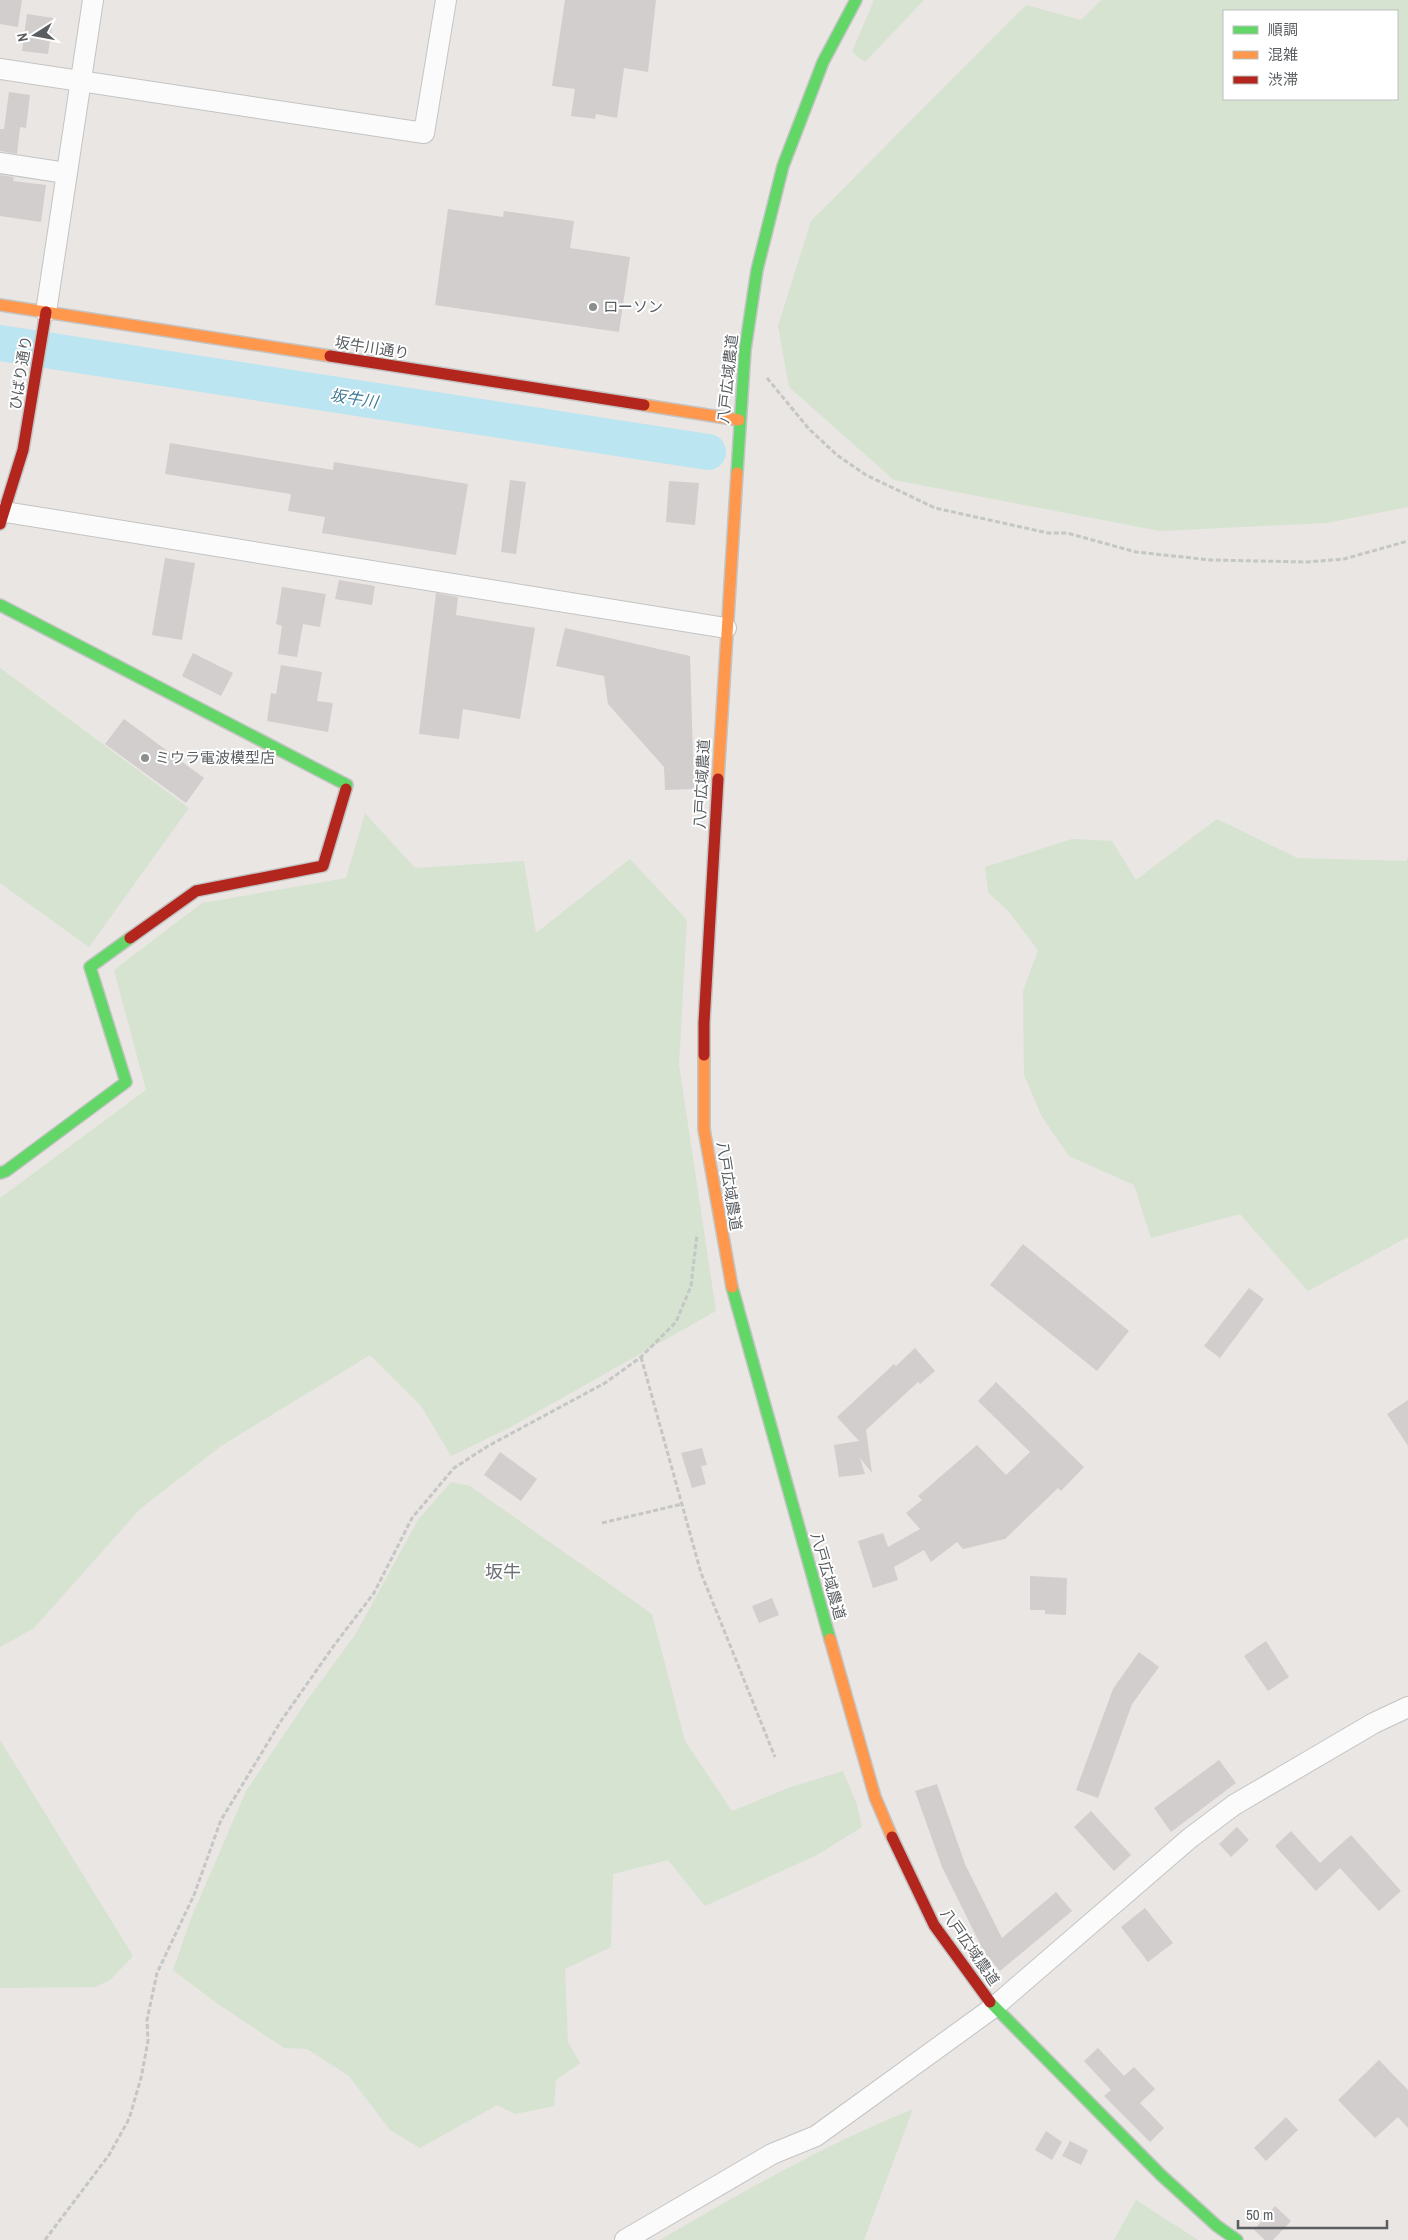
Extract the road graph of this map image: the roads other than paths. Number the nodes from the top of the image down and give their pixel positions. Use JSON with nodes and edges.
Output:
{"nodes":[{"id":1,"x":93,"y":0,"type":"edge"},
{"id":2,"x":446,"y":0,"type":"edge"},
{"id":3,"x":856,"y":0,"type":"edge"},
{"id":4,"x":0,"y":69,"type":"edge"},
{"id":5,"x":81,"y":81,"type":"junction"},
{"id":6,"x":0,"y":163,"type":"edge"},
{"id":7,"x":66,"y":173,"type":"junction"},
{"id":8,"x":0,"y":305,"type":"edge"},
{"id":9,"x":45,"y":320,"type":"junction"},
{"id":10,"x":739,"y":420,"type":"junction"},
{"id":11,"x":3,"y":518,"type":"edge"},
{"id":12,"x":0,"y":605,"type":"edge"},
{"id":13,"x":726,"y":628,"type":"junction"},
{"id":14,"x":0,"y":1173,"type":"edge"},
{"id":15,"x":1408,"y":1707,"type":"edge"},
{"id":16,"x":994,"y":2006,"type":"junction"},
{"id":17,"x":625,"y":2240,"type":"edge"},
{"id":18,"x":1237,"y":2240,"type":"edge"}],
"edges":[{"from":1,"to":5,"type":"street"},
{"from":2,"to":5,"type":"street"},
{"from":3,"to":10,"type":"street","name":"八戸広域農道"},
{"from":4,"to":5,"type":"street"},
{"from":5,"to":7,"type":"street"},
{"from":6,"to":7,"type":"street"},
{"from":7,"to":9,"type":"street"},
{"from":8,"to":9,"type":"street","name":"坂牛川通り"},
{"from":9,"to":10,"type":"street","name":"坂牛川通り"},
{"from":9,"to":11,"type":"street","name":"ひばり通り"},
{"from":10,"to":13,"type":"street","name":"八戸広域農道"},
{"from":11,"to":13,"type":"street"},
{"from":12,"to":14,"type":"street"},
{"from":13,"to":16,"type":"street","name":"八戸広域農道"},
{"from":15,"to":16,"type":"street"},
{"from":16,"to":17,"type":"street"},
{"from":16,"to":18,"type":"street","name":"八戸広域農道"}]}
